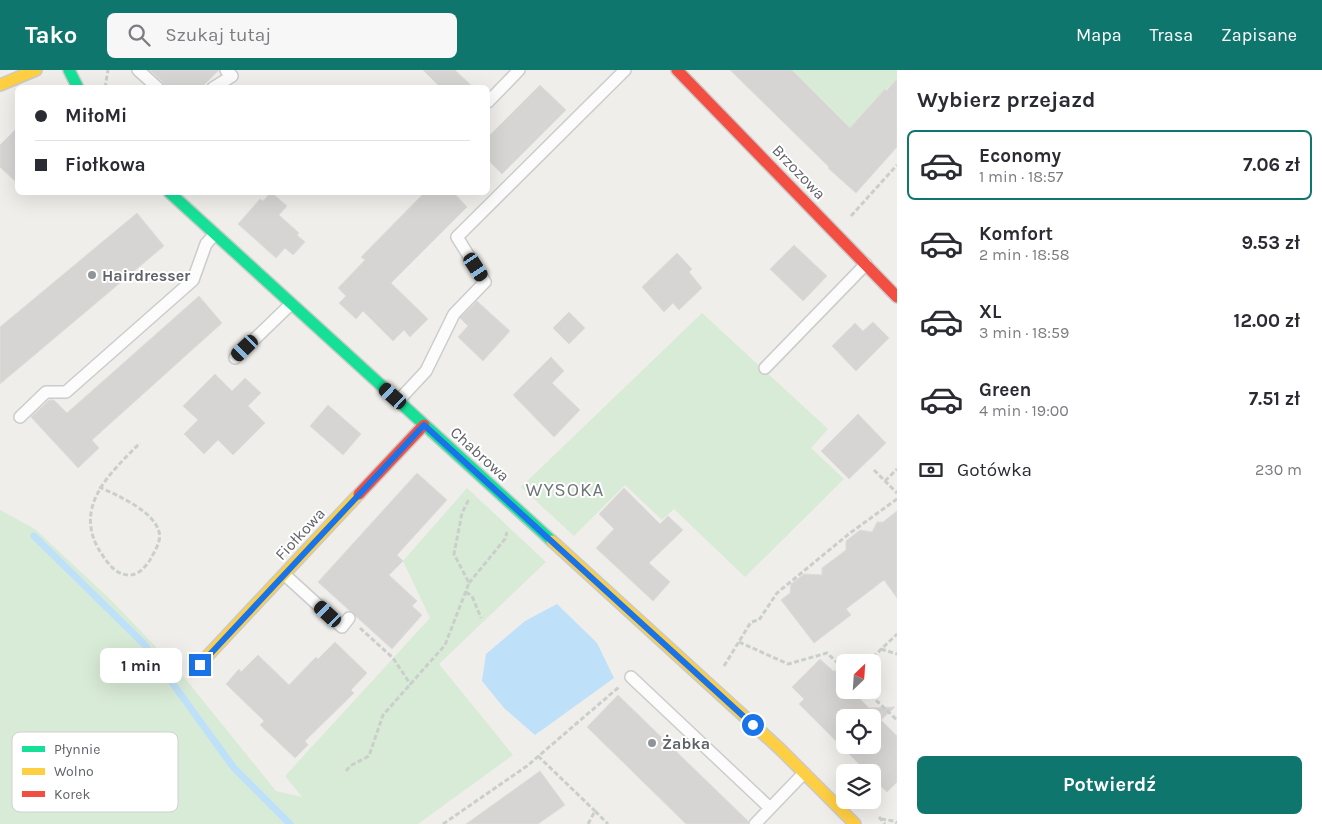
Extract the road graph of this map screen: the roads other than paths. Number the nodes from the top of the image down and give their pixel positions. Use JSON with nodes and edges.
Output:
{"nodes":[{"id":1,"x":36,"y":70,"type":"edge"},
{"id":2,"x":69,"y":70,"type":"edge"},
{"id":3,"x":138,"y":70,"type":"edge"},
{"id":4,"x":226,"y":70,"type":"edge"},
{"id":5,"x":519,"y":70,"type":"edge"},
{"id":6,"x":625,"y":70,"type":"edge"},
{"id":7,"x":677,"y":70,"type":"edge"},
{"id":8,"x":0,"y":85,"type":"edge"},
{"id":9,"x":76,"y":85,"type":"edge"},
{"id":10,"x":155,"y":85,"type":"edge"},
{"id":11,"x":218,"y":85,"type":"edge"},
{"id":12,"x":490,"y":100,"type":"edge"},
{"id":13,"x":172,"y":195,"type":"edge"},
{"id":14,"x":214,"y":235,"type":"junction"},
{"id":15,"x":866,"y":264,"type":"junction"},
{"id":16,"x":897,"y":297,"type":"edge"},
{"id":17,"x":291,"y":304,"type":"junction"},
{"id":18,"x":235,"y":358,"type":"dead end"},
{"id":19,"x":765,"y":368,"type":"dead end"},
{"id":20,"x":398,"y":401,"type":"junction"},
{"id":21,"x":20,"y":417,"type":"dead end"},
{"id":22,"x":424,"y":425,"type":"junction"},
{"id":23,"x":285,"y":575,"type":"junction"},
{"id":24,"x":349,"y":618,"type":"dead end"},
{"id":25,"x":200,"y":665,"type":"dead end"},
{"id":26,"x":631,"y":677,"type":"road end"},
{"id":27,"x":804,"y":773,"type":"junction"},
{"id":28,"x":770,"y":808,"type":"junction"},
{"id":29,"x":852,"y":823,"type":"edge"},
{"id":30,"x":755,"y":824,"type":"edge"}],
"edges":[{"from":1,"to":8,"type":"street"},
{"from":2,"to":9,"type":"street"},
{"from":3,"to":10,"type":"lane"},
{"from":4,"to":11,"type":"lane"},
{"from":5,"to":12,"type":"lane"},
{"from":6,"to":20,"type":"lane"},
{"from":7,"to":15,"type":"street","name":"Brzozowa"},
{"from":13,"to":14,"type":"street","name":"Chabrowa"},
{"from":14,"to":17,"type":"street","name":"Chabrowa"},
{"from":14,"to":21,"type":"lane"},
{"from":15,"to":16,"type":"street","name":"Brzozowa"},
{"from":15,"to":19,"type":"lane"},
{"from":17,"to":18,"type":"lane"},
{"from":17,"to":20,"type":"street","name":"Chabrowa"},
{"from":20,"to":22,"type":"street","name":"Chabrowa"},
{"from":22,"to":23,"type":"street","name":"Fiołkowa"},
{"from":22,"to":27,"type":"street","name":"Chabrowa"},
{"from":23,"to":24,"type":"lane"},
{"from":23,"to":25,"type":"street","name":"Fiołkowa"},
{"from":26,"to":28,"type":"lane"},
{"from":27,"to":28,"type":"lane"},
{"from":27,"to":29,"type":"street","name":"Chabrowa"},
{"from":28,"to":30,"type":"lane"}]}
